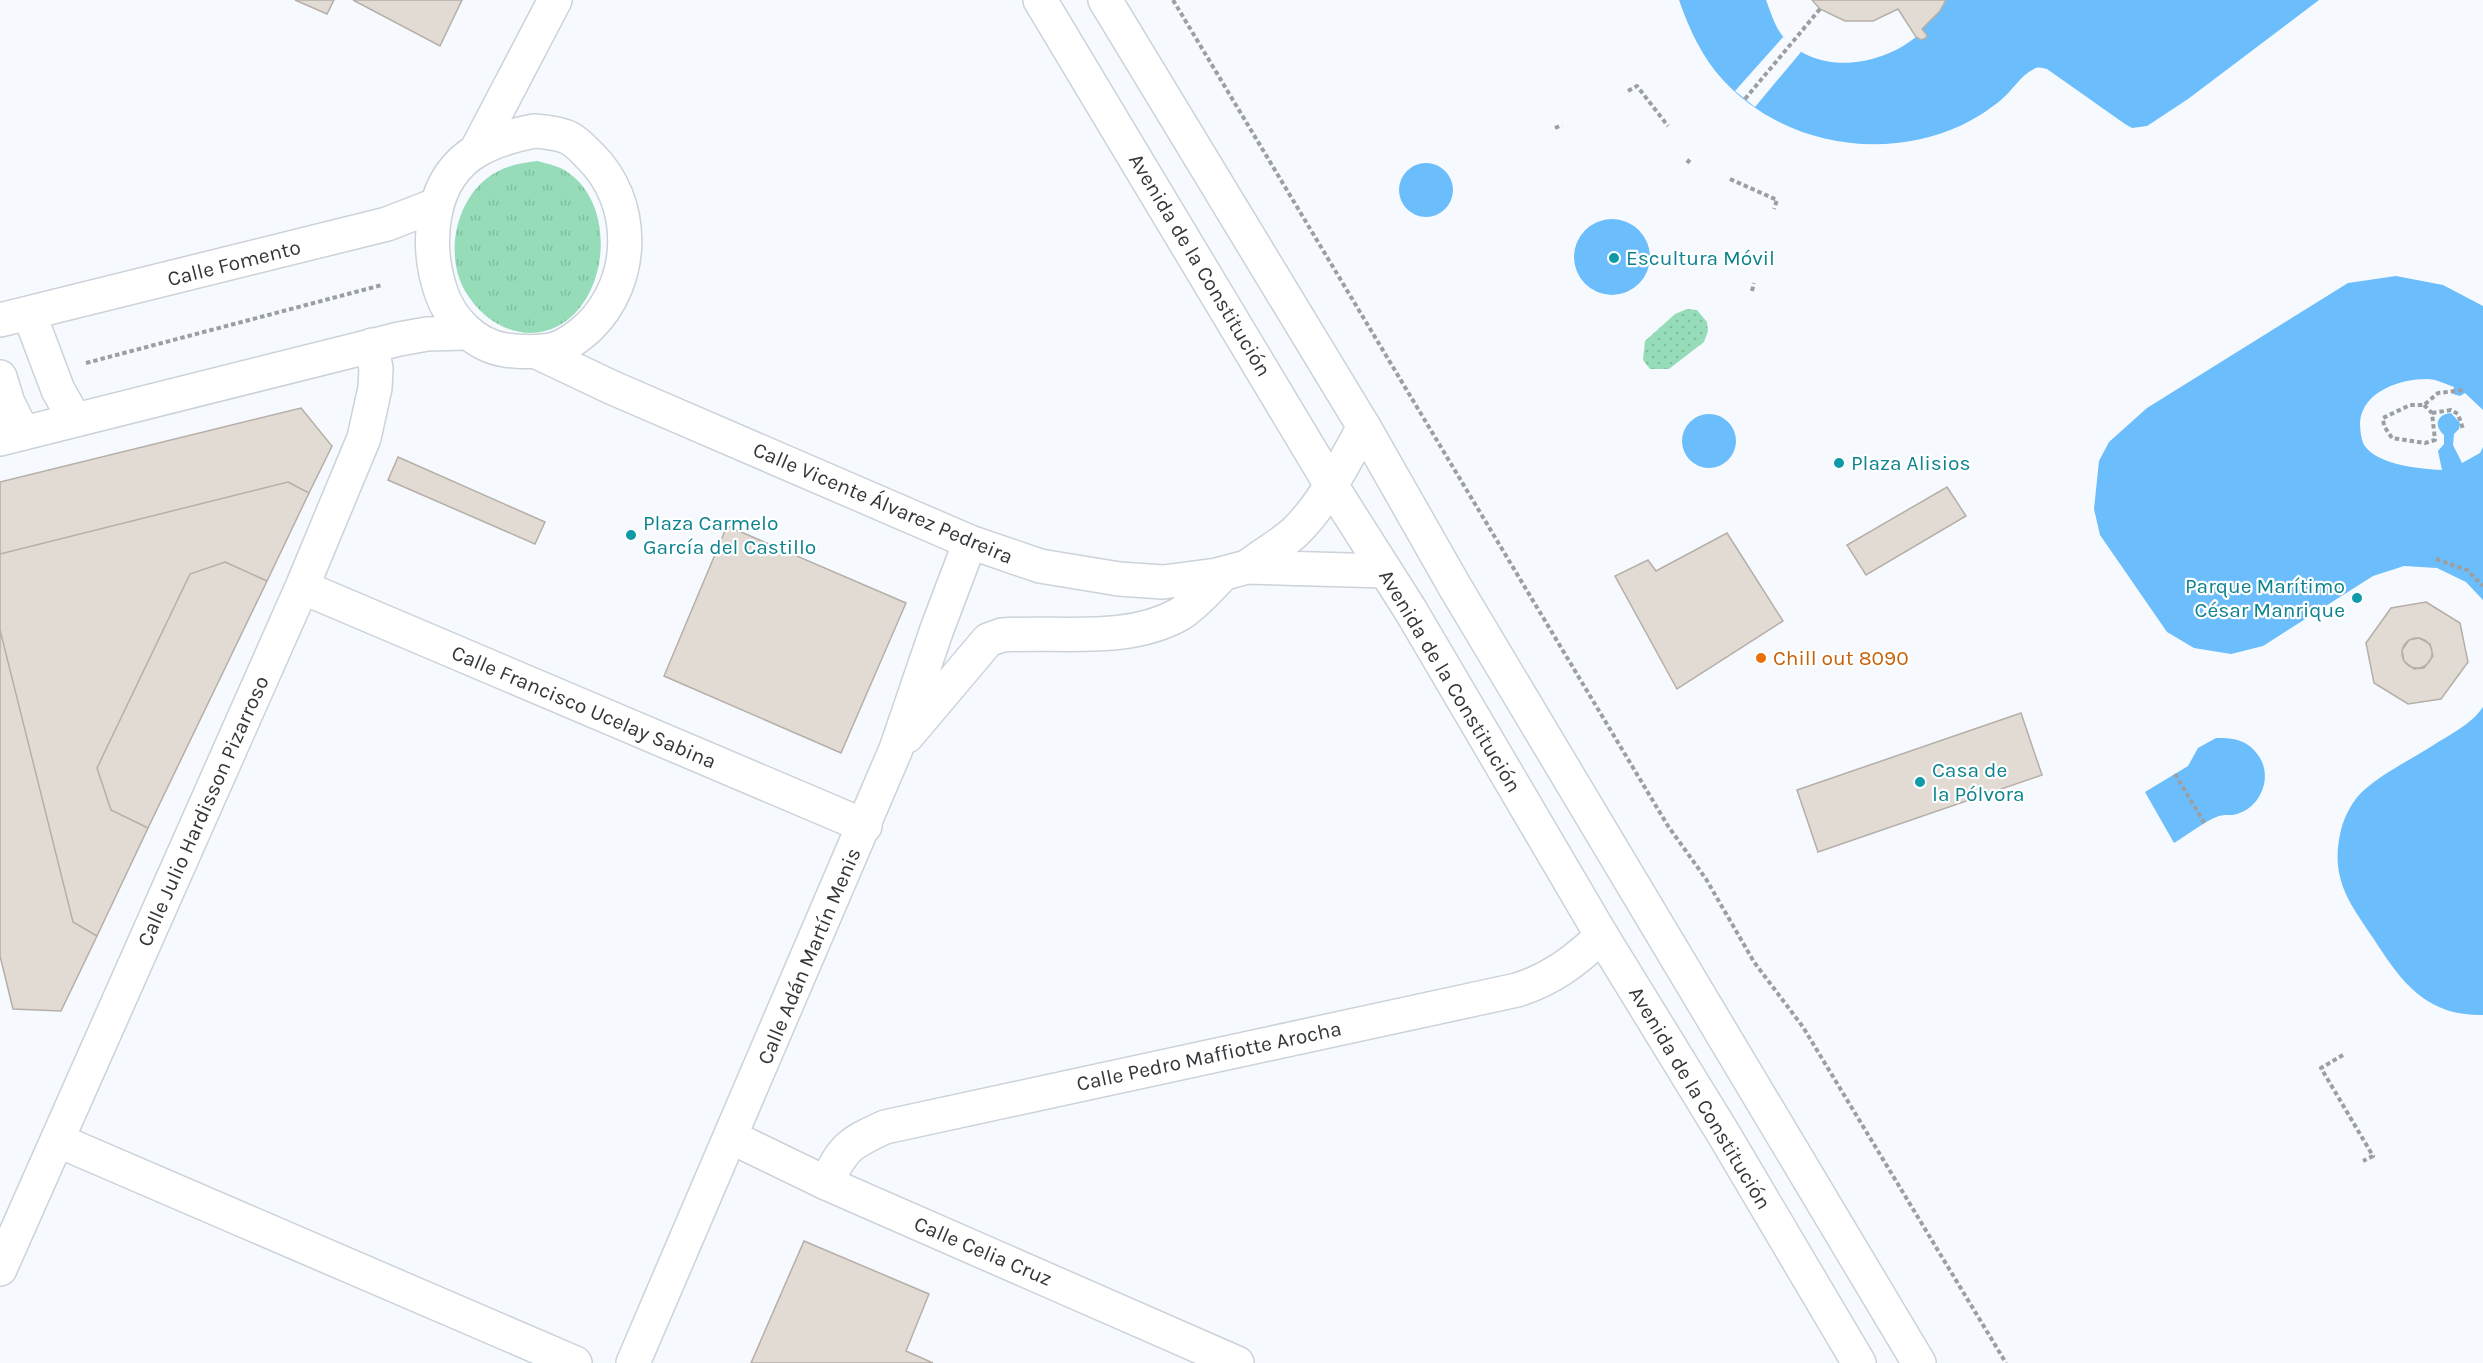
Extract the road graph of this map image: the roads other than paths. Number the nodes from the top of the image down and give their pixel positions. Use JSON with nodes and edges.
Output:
{"nodes":[{"id":1,"x":555,"y":0,"type":"edge"},
{"id":2,"x":1041,"y":0,"type":"edge"},
{"id":3,"x":1105,"y":0,"type":"edge"},
{"id":4,"x":476,"y":151,"type":"junction"},
{"id":5,"x":436,"y":206,"type":"junction"},
{"id":6,"x":14,"y":316,"type":"edge"},
{"id":7,"x":466,"y":333,"type":"junction"},
{"id":8,"x":372,"y":345,"type":"junction"},
{"id":9,"x":537,"y":352,"type":"junction"},
{"id":10,"x":0,"y":376,"type":"edge"},
{"id":11,"x":75,"y":420,"type":"junction"},
{"id":12,"x":1364,"y":427,"type":"junction"},
{"id":13,"x":11,"y":436,"type":"edge"},
{"id":14,"x":1331,"y":485,"type":"junction"},
{"id":15,"x":970,"y":542,"type":"junction"},
{"id":16,"x":1236,"y":570,"type":"junction"},
{"id":17,"x":1385,"y":571,"type":"junction"},
{"id":18,"x":302,"y":587,"type":"junction"},
{"id":19,"x":896,"y":749,"type":"junction"},
{"id":20,"x":865,"y":826,"type":"junction"},
{"id":21,"x":1602,"y":936,"type":"junction"},
{"id":22,"x":731,"y":1137,"type":"junction"},
{"id":23,"x":57,"y":1140,"type":"junction"},
{"id":24,"x":826,"y":1183,"type":"junction"},
{"id":25,"x":0,"y":1269,"type":"edge"},
{"id":26,"x":575,"y":1363,"type":"edge"},
{"id":27,"x":633,"y":1363,"type":"edge"},
{"id":28,"x":1237,"y":1363,"type":"edge"},
{"id":29,"x":1859,"y":1363,"type":"edge"},
{"id":30,"x":1919,"y":1363,"type":"edge"}],
"edges":[{"from":1,"to":4,"type":"street"},
{"from":2,"to":14,"type":"street","name":"Avenida de la Constitución"},
{"from":3,"to":12,"type":"street"},
{"from":4,"to":5,"type":"street"},
{"from":4,"to":9,"type":"street"},
{"from":5,"to":6,"type":"street","name":"Calle Fomento"},
{"from":5,"to":7,"type":"street"},
{"from":6,"to":11,"type":"street","name":"Calle Fomento"},
{"from":7,"to":8,"type":"street"},
{"from":7,"to":9,"type":"street"},
{"from":8,"to":11,"type":"street"},
{"from":8,"to":18,"type":"street","name":"Calle Julio Hardisson Pizarroso"},
{"from":9,"to":15,"type":"street","name":"Calle Vicente Álvarez Pedreira"},
{"from":10,"to":13,"type":"street"},
{"from":11,"to":13,"type":"street"},
{"from":12,"to":14,"type":"street","name":"Calle Vicente Álvarez Pedreira"},
{"from":12,"to":30,"type":"street"},
{"from":14,"to":16,"type":"street","name":"Calle Vicente Álvarez Pedreira"},
{"from":14,"to":17,"type":"street","name":"Avenida de la Constitución"},
{"from":15,"to":16,"type":"street","name":"Calle Vicente Álvarez Pedreira"},
{"from":15,"to":19,"type":"street","name":"Calle Adán Martín Menis"},
{"from":16,"to":17,"type":"street","name":"Calle Vicente Álvarez Pedreira"},
{"from":16,"to":19,"type":"street"},
{"from":17,"to":21,"type":"street","name":"Avenida de la Constitución"},
{"from":18,"to":20,"type":"street","name":"Calle Francisco Ucelay Sabina"},
{"from":18,"to":23,"type":"street","name":"Calle Julio Hardisson Pizarroso"},
{"from":19,"to":20,"type":"street","name":"Calle Adán Martín Menis"},
{"from":20,"to":22,"type":"street","name":"Calle Adán Martín Menis"},
{"from":21,"to":24,"type":"street","name":"Calle Pedro Maffiotte Arocha"},
{"from":21,"to":29,"type":"street","name":"Avenida de la Constitución"},
{"from":22,"to":24,"type":"street","name":"Calle Celia Cruz"},
{"from":22,"to":27,"type":"street","name":"Calle Adán Martín Menis"},
{"from":23,"to":25,"type":"street","name":"Calle Julio Hardisson Pizarroso"},
{"from":23,"to":26,"type":"street"},
{"from":24,"to":28,"type":"street","name":"Calle Celia Cruz"}]}
